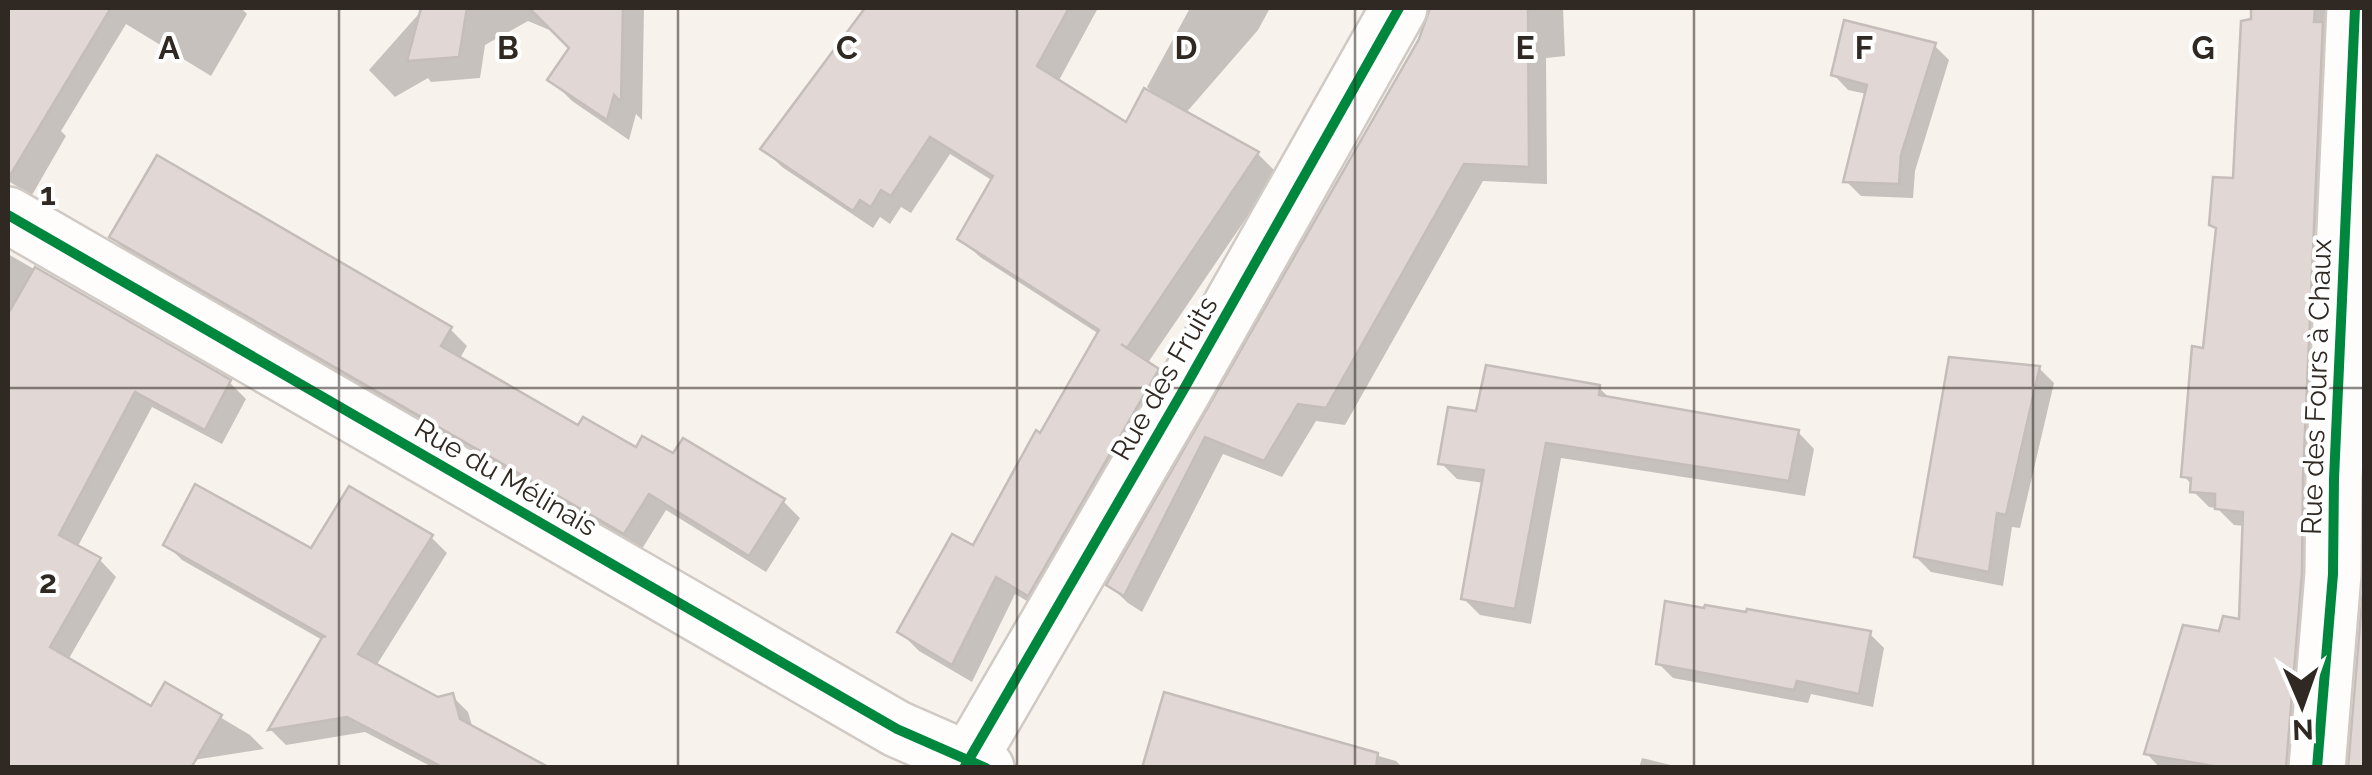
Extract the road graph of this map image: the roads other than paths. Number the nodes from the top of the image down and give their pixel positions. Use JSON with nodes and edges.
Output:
{"nodes":[{"id":1,"x":1399,"y":8,"type":"edge"},
{"id":2,"x":2355,"y":8,"type":"edge"},
{"id":3,"x":8,"y":215,"type":"edge"},
{"id":4,"x":973,"y":765,"type":"edge"},
{"id":5,"x":2317,"y":768,"type":"edge"}],
"edges":[{"from":1,"to":4,"type":"street","name":"Rue des Fruits"},
{"from":2,"to":5,"type":"street","name":"Rue des Fours à Chaux"},
{"from":3,"to":4,"type":"street","name":"Rue du Mélinais"}]}
